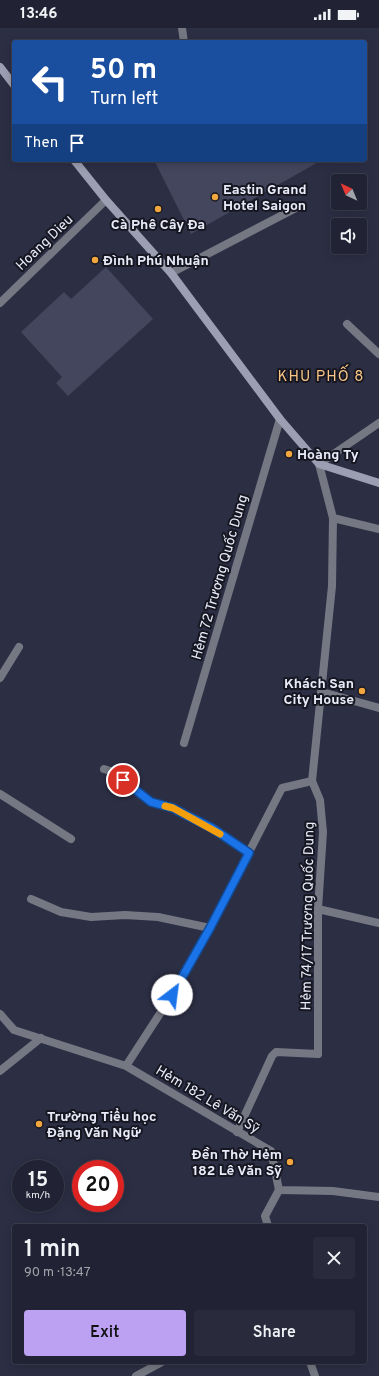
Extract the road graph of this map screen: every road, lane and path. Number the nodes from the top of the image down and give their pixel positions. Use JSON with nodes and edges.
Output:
{"nodes":[{"id":1,"x":182,"y":28,"type":"edge"},
{"id":2,"x":184,"y":40,"type":"edge"},
{"id":3,"x":0,"y":67,"type":"edge"},
{"id":4,"x":12,"y":82,"type":"edge"},
{"id":5,"x":76,"y":162,"type":"edge"},
{"id":6,"x":106,"y":200,"type":"junction"},
{"id":7,"x":296,"y":208,"type":"dead end"},
{"id":8,"x":171,"y":273,"type":"junction"},
{"id":9,"x":0,"y":303,"type":"edge"},
{"id":10,"x":347,"y":324,"type":"dead end"},
{"id":11,"x":379,"y":354,"type":"edge"},
{"id":12,"x":280,"y":419,"type":"junction"},
{"id":13,"x":379,"y":423,"type":"edge"},
{"id":14,"x":319,"y":464,"type":"junction"},
{"id":15,"x":379,"y":483,"type":"edge"},
{"id":16,"x":333,"y":518,"type":"junction"},
{"id":17,"x":379,"y":529,"type":"edge"},
{"id":18,"x":19,"y":647,"type":"dead end"},
{"id":19,"x":0,"y":678,"type":"edge"},
{"id":20,"x":322,"y":692,"type":"junction"},
{"id":21,"x":379,"y":708,"type":"edge"},
{"id":22,"x":184,"y":743,"type":"dead end"},
{"id":23,"x":104,"y":769,"type":"dead end"},
{"id":24,"x":312,"y":781,"type":"junction"},
{"id":25,"x":0,"y":794,"type":"edge"},
{"id":26,"x":72,"y":839,"type":"dead end"},
{"id":27,"x":249,"y":853,"type":"junction"},
{"id":28,"x":32,"y":899,"type":"dead end"},
{"id":29,"x":318,"y":908,"type":"junction"},
{"id":30,"x":379,"y":923,"type":"edge"},
{"id":31,"x":210,"y":928,"type":"junction"},
{"id":32,"x":0,"y":1014,"type":"edge"},
{"id":33,"x":41,"y":1038,"type":"junction"},
{"id":34,"x":126,"y":1066,"type":"junction"},
{"id":35,"x":0,"y":1071,"type":"edge"},
{"id":36,"x":238,"y":1132,"type":"junction"},
{"id":37,"x":279,"y":1190,"type":"junction"},
{"id":38,"x":379,"y":1197,"type":"edge"},
{"id":39,"x":267,"y":1224,"type":"edge"},
{"id":40,"x":158,"y":1364,"type":"edge"},
{"id":41,"x":311,"y":1364,"type":"edge"},
{"id":42,"x":136,"y":1376,"type":"edge"},
{"id":43,"x":315,"y":1376,"type":"edge"}],
"edges":[{"from":1,"to":2,"type":"street"},
{"from":3,"to":4,"type":"street"},
{"from":5,"to":6,"type":"street"},
{"from":6,"to":8,"type":"street"},
{"from":6,"to":9,"type":"street","name":"Hoang Dieu"},
{"from":7,"to":8,"type":"street"},
{"from":8,"to":12,"type":"street"},
{"from":10,"to":11,"type":"street"},
{"from":12,"to":14,"type":"street"},
{"from":12,"to":22,"type":"street","name":"Hẻm 72 Trương Quốc Dung"},
{"from":13,"to":14,"type":"street"},
{"from":14,"to":15,"type":"street"},
{"from":14,"to":16,"type":"street"},
{"from":16,"to":17,"type":"street"},
{"from":16,"to":20,"type":"street"},
{"from":18,"to":19,"type":"street"},
{"from":20,"to":21,"type":"street"},
{"from":20,"to":24,"type":"street"},
{"from":23,"to":27,"type":"street"},
{"from":24,"to":27,"type":"street"},
{"from":24,"to":29,"type":"street","name":"Hẻm 74/17 Trương Quốc Dung"},
{"from":25,"to":26,"type":"street"},
{"from":27,"to":31,"type":"street"},
{"from":28,"to":31,"type":"street"},
{"from":29,"to":30,"type":"street"},
{"from":29,"to":36,"type":"street","name":"Hẻm 74/17 Trương Quốc Dung"},
{"from":31,"to":34,"type":"street"},
{"from":32,"to":33,"type":"street","name":"Hẻm 182 Lê Văn Sỹ"},
{"from":33,"to":34,"type":"street","name":"Hẻm 182 Lê Văn Sỹ"},
{"from":33,"to":35,"type":"street"},
{"from":34,"to":36,"type":"street","name":"Hẻm 182 Lê Văn Sỹ"},
{"from":36,"to":37,"type":"street","name":"Hẻm 182 Lê Văn Sỹ"},
{"from":37,"to":38,"type":"street"},
{"from":37,"to":39,"type":"street"},
{"from":40,"to":42,"type":"street"},
{"from":41,"to":43,"type":"street"}]}
